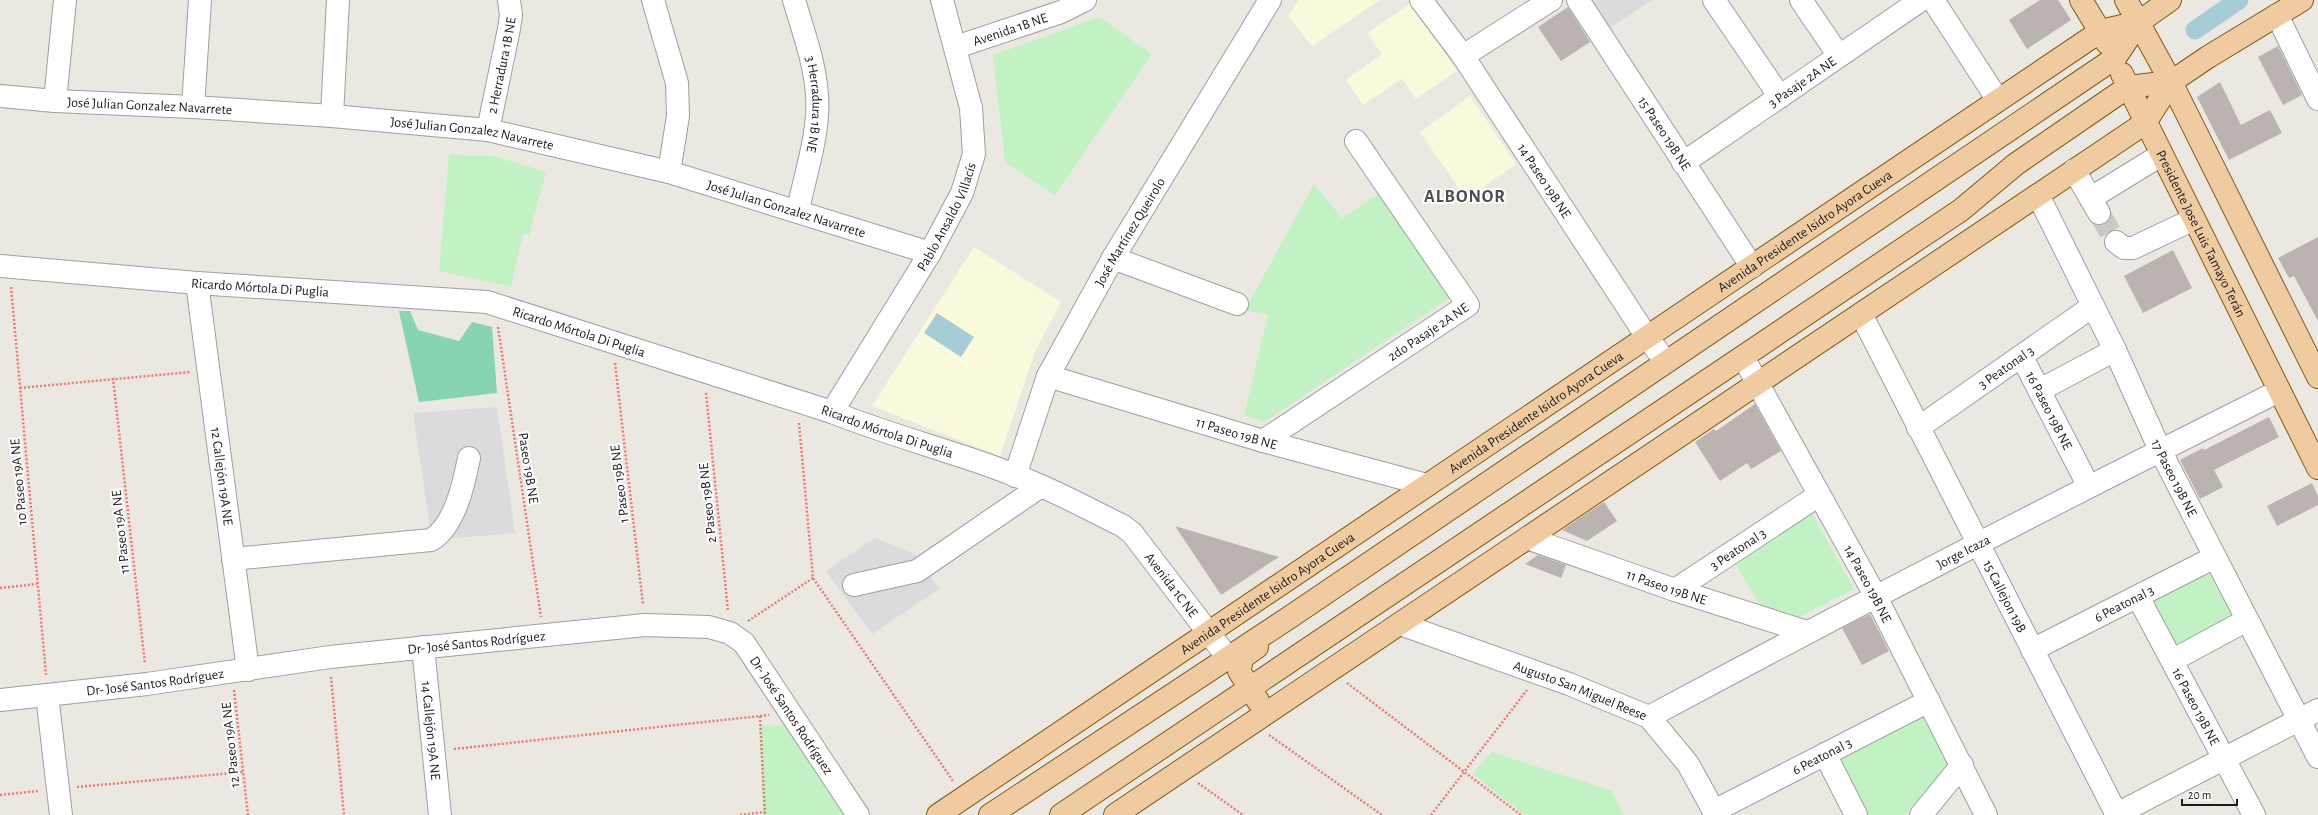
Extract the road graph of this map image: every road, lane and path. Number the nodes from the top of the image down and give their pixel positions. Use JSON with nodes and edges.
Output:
{"nodes":[{"id":1,"x":64,"y":0,"type":"edge"},
{"id":2,"x":200,"y":0,"type":"edge"},
{"id":3,"x":338,"y":0,"type":"edge"},
{"id":4,"x":509,"y":0,"type":"edge"},
{"id":5,"x":653,"y":0,"type":"edge"},
{"id":6,"x":794,"y":0,"type":"edge"},
{"id":7,"x":942,"y":0,"type":"edge"},
{"id":8,"x":1085,"y":0,"type":"edge"},
{"id":9,"x":1270,"y":0,"type":"edge"},
{"id":10,"x":1421,"y":0,"type":"edge"},
{"id":11,"x":1551,"y":0,"type":"edge"},
{"id":12,"x":1578,"y":0,"type":"edge"},
{"id":13,"x":1714,"y":0,"type":"edge"},
{"id":14,"x":1801,"y":0,"type":"edge"},
{"id":15,"x":1921,"y":0,"type":"edge"},
{"id":16,"x":1933,"y":0,"type":"edge"},
{"id":17,"x":2081,"y":0,"type":"edge"},
{"id":18,"x":2126,"y":0,"type":"edge"},
{"id":19,"x":2170,"y":0,"type":"edge"},
{"id":20,"x":2302,"y":0,"type":"edge"},
{"id":21,"x":2277,"y":15,"type":"junction"},
{"id":22,"x":2139,"y":22,"type":"junction"},
{"id":23,"x":2101,"y":31,"type":"junction"},
{"id":24,"x":956,"y":47,"type":"junction"},
{"id":25,"x":1463,"y":56,"type":"junction"},
{"id":26,"x":1839,"y":56,"type":"junction"},
{"id":27,"x":2115,"y":58,"type":"junction"},
{"id":28,"x":2170,"y":82,"type":"junction"},
{"id":29,"x":2128,"y":87,"type":"junction"},
{"id":30,"x":1992,"y":90,"type":"dead end"},
{"id":31,"x":0,"y":96,"type":"edge"},
{"id":32,"x":1780,"y":97,"type":"junction"},
{"id":33,"x":2318,"y":99,"type":"edge"},
{"id":34,"x":55,"y":101,"type":"junction"},
{"id":35,"x":193,"y":107,"type":"junction"},
{"id":36,"x":332,"y":116,"type":"junction"},
{"id":37,"x":2145,"y":122,"type":"junction"},
{"id":38,"x":488,"y":130,"type":"junction"},
{"id":39,"x":1356,"y":141,"type":"dead end"},
{"id":40,"x":2161,"y":155,"type":"junction"},
{"id":41,"x":1683,"y":163,"type":"junction"},
{"id":42,"x":2074,"y":170,"type":"junction"},
{"id":43,"x":669,"y":172,"type":"junction"},
{"id":44,"x":2038,"y":195,"type":"junction"},
{"id":45,"x":798,"y":210,"type":"junction"},
{"id":46,"x":2194,"y":219,"type":"junction"},
{"id":47,"x":2116,"y":242,"type":"tunnel mouth"},
{"id":48,"x":930,"y":252,"type":"junction"},
{"id":49,"x":1113,"y":258,"type":"junction"},
{"id":50,"x":5,"y":266,"type":"edge"},
{"id":51,"x":1752,"y":267,"type":"junction"},
{"id":52,"x":197,"y":283,"type":"junction"},
{"id":53,"x":494,"y":304,"type":"junction"},
{"id":54,"x":1237,"y":304,"type":"dead end"},
{"id":55,"x":2093,"y":306,"type":"junction"},
{"id":56,"x":1861,"y":314,"type":"junction"},
{"id":57,"x":1647,"y":337,"type":"junction"},
{"id":58,"x":612,"y":341,"type":"junction"},
{"id":59,"x":2115,"y":350,"type":"junction"},
{"id":60,"x":1743,"y":357,"type":"junction"},
{"id":61,"x":2022,"y":357,"type":"junction"},
{"id":62,"x":1666,"y":362,"type":"junction"},
{"id":63,"x":208,"y":370,"type":"junction"},
{"id":64,"x":703,"y":371,"type":"junction"},
{"id":65,"x":2316,"y":371,"type":"edge"},
{"id":66,"x":1048,"y":376,"type":"junction"},
{"id":67,"x":113,"y":378,"type":"junction"},
{"id":68,"x":1757,"y":384,"type":"junction"},
{"id":69,"x":20,"y":388,"type":"junction"},
{"id":70,"x":2040,"y":390,"type":"junction"},
{"id":71,"x":2279,"y":391,"type":"junction"},
{"id":72,"x":797,"y":401,"type":"junction"},
{"id":73,"x":832,"y":412,"type":"junction"},
{"id":74,"x":1918,"y":428,"type":"junction"},
{"id":75,"x":1263,"y":441,"type":"junction"},
{"id":76,"x":2160,"y":450,"type":"junction"},
{"id":77,"x":469,"y":458,"type":"dead end"},
{"id":78,"x":2318,"y":468,"type":"edge"},
{"id":79,"x":1014,"y":476,"type":"junction"},
{"id":80,"x":1427,"y":485,"type":"junction"},
{"id":81,"x":2088,"y":485,"type":"junction"},
{"id":82,"x":1041,"y":486,"type":"junction"},
{"id":83,"x":1819,"y":495,"type":"junction"},
{"id":84,"x":1129,"y":530,"type":"joint"},
{"id":85,"x":1527,"y":538,"type":"junction"},
{"id":86,"x":1979,"y":543,"type":"junction"},
{"id":87,"x":2216,"y":557,"type":"junction"},
{"id":88,"x":233,"y":559,"type":"junction"},
{"id":89,"x":813,"y":578,"type":"junction"},
{"id":90,"x":38,"y":584,"type":"junction"},
{"id":91,"x":854,"y":585,"type":"dead end"},
{"id":92,"x":0,"y":588,"type":"edge"},
{"id":93,"x":1675,"y":590,"type":"junction"},
{"id":94,"x":1875,"y":596,"type":"junction"},
{"id":95,"x":2138,"y":597,"type":"junction"},
{"id":96,"x":1290,"y":617,"type":"junction"},
{"id":97,"x":2247,"y":620,"type":"junction"},
{"id":98,"x":1400,"y":624,"type":"junction"},
{"id":99,"x":645,"y":625,"type":"junction"},
{"id":100,"x":1209,"y":631,"type":"junction"},
{"id":101,"x":1807,"y":632,"type":"junction"},
{"id":102,"x":730,"y":633,"type":"junction"},
{"id":103,"x":544,"y":635,"type":"junction"},
{"id":104,"x":424,"y":647,"type":"junction"},
{"id":105,"x":2032,"y":650,"type":"junction"},
{"id":106,"x":330,"y":657,"type":"junction"},
{"id":107,"x":1228,"y":658,"type":"junction"},
{"id":108,"x":2173,"y":660,"type":"junction"},
{"id":109,"x":1330,"y":670,"type":"junction"},
{"id":110,"x":240,"y":671,"type":"junction"},
{"id":111,"x":1539,"y":674,"type":"junction"},
{"id":112,"x":147,"y":684,"type":"junction"},
{"id":113,"x":1249,"y":689,"type":"junction"},
{"id":114,"x":47,"y":695,"type":"junction"},
{"id":115,"x":0,"y":700,"type":"edge"},
{"id":116,"x":1929,"y":701,"type":"junction"},
{"id":117,"x":790,"y":715,"type":"junction"},
{"id":118,"x":2309,"y":715,"type":"edge"},
{"id":119,"x":760,"y":716,"type":"junction"},
{"id":120,"x":1649,"y":717,"type":"junction"},
{"id":121,"x":1260,"y":718,"type":"junction"},
{"id":122,"x":433,"y":751,"type":"junction"},
{"id":123,"x":1825,"y":754,"type":"junction"},
{"id":124,"x":2318,"y":757,"type":"edge"},
{"id":125,"x":2225,"y":759,"type":"junction"},
{"id":126,"x":1962,"y":765,"type":"junction"},
{"id":127,"x":1181,"y":771,"type":"junction"},
{"id":128,"x":1464,"y":771,"type":"junction"},
{"id":129,"x":243,"y":772,"type":"junction"},
{"id":130,"x":58,"y":789,"type":"junction"},
{"id":131,"x":0,"y":795,"type":"edge"},
{"id":132,"x":964,"y":796,"type":"junction"},
{"id":133,"x":765,"y":813,"type":"edge"},
{"id":134,"x":1715,"y":813,"type":"edge"},
{"id":135,"x":60,"y":815,"type":"edge"},
{"id":136,"x":248,"y":815,"type":"edge"},
{"id":137,"x":344,"y":815,"type":"edge"},
{"id":138,"x":440,"y":815,"type":"edge"},
{"id":139,"x":740,"y":815,"type":"edge"},
{"id":140,"x":858,"y":815,"type":"edge"},
{"id":141,"x":938,"y":815,"type":"edge"},
{"id":142,"x":990,"y":815,"type":"edge"},
{"id":143,"x":1061,"y":815,"type":"edge"},
{"id":144,"x":1115,"y":815,"type":"edge"},
{"id":145,"x":1243,"y":815,"type":"edge"},
{"id":146,"x":1382,"y":815,"type":"edge"},
{"id":147,"x":1431,"y":815,"type":"edge"},
{"id":148,"x":1520,"y":815,"type":"edge"},
{"id":149,"x":1856,"y":815,"type":"edge"},
{"id":150,"x":1921,"y":815,"type":"edge"},
{"id":151,"x":1986,"y":815,"type":"edge"},
{"id":152,"x":2116,"y":815,"type":"edge"},
{"id":153,"x":2254,"y":815,"type":"edge"}],
"edges":[{"from":1,"to":34,"type":"street"},
{"from":2,"to":35,"type":"street"},
{"from":3,"to":36,"type":"street"},
{"from":4,"to":38,"type":"street","name":"2 Herradura 1B NE"},
{"from":5,"to":43,"type":"street"},
{"from":6,"to":45,"type":"street","name":"3 Herradura 1B NE"},
{"from":7,"to":24,"type":"street","name":"Pablo Ansaldo Villacís"},
{"from":8,"to":24,"type":"street","name":"Avenida 1B NE"},
{"from":9,"to":49,"type":"street","name":"José Martínez Queirolo"},
{"from":10,"to":25,"type":"street","name":"14 Paseo 19B NE"},
{"from":11,"to":25,"type":"street"},
{"from":12,"to":41,"type":"street","name":"15 Paseo 19B NE"},
{"from":13,"to":32,"type":"street"},
{"from":14,"to":26,"type":"street"},
{"from":15,"to":26,"type":"street","name":"3 Pasaje 2A NE"},
{"from":16,"to":30,"type":"street"},
{"from":17,"to":23,"type":"main road","name":"Presidente Jose Luis Tamayo Terán"},
{"from":18,"to":22,"type":"main road"},
{"from":19,"to":22,"type":"main road","name":"Avenida Presidente Isidro Ayora Cueva"},
{"from":20,"to":21,"type":"main road"},
{"from":21,"to":28,"type":"main road"},
{"from":21,"to":33,"type":"street"},
{"from":22,"to":23,"type":"main road","name":"Avenida Presidente Isidro Ayora Cueva"},
{"from":22,"to":27,"type":"main road","name":"Avenida Presidente Isidro Ayora Cueva"},
{"from":22,"to":28,"type":"main road"},
{"from":23,"to":27,"type":"main road","name":"Presidente Jose Luis Tamayo Terán"},
{"from":23,"to":51,"type":"main road","name":"Avenida Presidente Isidro Ayora Cueva"},
{"from":24,"to":48,"type":"street","name":"Pablo Ansaldo Villacís"},
{"from":25,"to":57,"type":"street","name":"14 Paseo 19B NE"},
{"from":26,"to":32,"type":"street","name":"3 Pasaje 2A NE"},
{"from":27,"to":29,"type":"main road","name":"Presidente Jose Luis Tamayo Terán"},
{"from":27,"to":62,"type":"main road","name":"Avenida Presidente Isidro Ayora Cueva"},
{"from":28,"to":29,"type":"main road"},
{"from":28,"to":37,"type":"main road"},
{"from":28,"to":65,"type":"main road"},
{"from":29,"to":37,"type":"main road","name":"Presidente Jose Luis Tamayo Terán"},
{"from":29,"to":60,"type":"main road"},
{"from":31,"to":34,"type":"street","name":"José Julian Gonzalez Navarrete"},
{"from":32,"to":41,"type":"street","name":"3 Pasaje 2A NE"},
{"from":34,"to":35,"type":"street","name":"José Julian Gonzalez Navarrete"},
{"from":35,"to":36,"type":"street","name":"José Julian Gonzalez Navarrete"},
{"from":36,"to":38,"type":"street","name":"José Julian Gonzalez Navarrete"},
{"from":37,"to":40,"type":"main road","name":"Presidente Jose Luis Tamayo Terán"},
{"from":37,"to":42,"type":"main road"},
{"from":38,"to":43,"type":"street","name":"José Julian Gonzalez Navarrete"},
{"from":39,"to":75,"type":"street","name":"2do Pasaje 2A NE"},
{"from":40,"to":42,"type":"street"},
{"from":40,"to":46,"type":"main road","name":"Presidente Jose Luis Tamayo Terán"},
{"from":41,"to":51,"type":"street","name":"15 Paseo 19B NE"},
{"from":42,"to":44,"type":"main road"},
{"from":43,"to":45,"type":"street","name":"José Julian Gonzalez Navarrete"},
{"from":44,"to":55,"type":"street","name":"17 Paseo 19B NE"},
{"from":44,"to":56,"type":"main road"},
{"from":45,"to":48,"type":"street","name":"José Julian Gonzalez Navarrete"},
{"from":46,"to":47,"type":"street"},
{"from":46,"to":71,"type":"main road","name":"Presidente Jose Luis Tamayo Terán"},
{"from":48,"to":73,"type":"street","name":"Pablo Ansaldo Villacís"},
{"from":49,"to":54,"type":"street"},
{"from":49,"to":66,"type":"street","name":"José Martínez Queirolo"},
{"from":50,"to":52,"type":"street","name":"Ricardo Mórtola Di Puglia"},
{"from":50,"to":69,"type":"path","name":"10 Paseo 19A NE"},
{"from":51,"to":57,"type":"main road","name":"Avenida Presidente Isidro Ayora Cueva"},
{"from":52,"to":53,"type":"street","name":"Ricardo Mórtola Di Puglia"},
{"from":52,"to":63,"type":"street","name":"12 Callejón 19A NE"},
{"from":53,"to":58,"type":"street","name":"Ricardo Mórtola Di Puglia"},
{"from":53,"to":103,"type":"path","name":"Paseo 19B NE"},
{"from":55,"to":59,"type":"street","name":"17 Paseo 19B NE"},
{"from":55,"to":61,"type":"street","name":"3 Peatonal 3"},
{"from":56,"to":68,"type":"main road"},
{"from":56,"to":74,"type":"street","name":"15 Callejon 19B"},
{"from":57,"to":62,"type":"street","name":"14 Paseo 19B NE"},
{"from":57,"to":80,"type":"main road","name":"Avenida Presidente Isidro Ayora Cueva"},
{"from":58,"to":64,"type":"street","name":"Ricardo Mórtola Di Puglia"},
{"from":58,"to":99,"type":"path","name":"1 Paseo 19B NE"},
{"from":59,"to":70,"type":"street"},
{"from":59,"to":76,"type":"street","name":"17 Paseo 19B NE"},
{"from":60,"to":68,"type":"street","name":"14 Paseo 19B NE"},
{"from":60,"to":113,"type":"main road"},
{"from":61,"to":70,"type":"street","name":"16 Paseo 19B NE"},
{"from":61,"to":74,"type":"street","name":"3 Peatonal 3"},
{"from":62,"to":96,"type":"main road","name":"Avenida Presidente Isidro Ayora Cueva"},
{"from":63,"to":67,"type":"path"},
{"from":63,"to":88,"type":"street","name":"12 Callejón 19A NE"},
{"from":64,"to":72,"type":"street","name":"Ricardo Mórtola Di Puglia"},
{"from":64,"to":102,"type":"path","name":"2 Paseo 19B NE"},
{"from":66,"to":75,"type":"street","name":"11 Paseo 19B NE"},
{"from":66,"to":79,"type":"street","name":"José Martínez Queirolo"},
{"from":67,"to":69,"type":"path"},
{"from":67,"to":112,"type":"path","name":"11 Paseo 19A NE"},
{"from":68,"to":83,"type":"street","name":"14 Paseo 19B NE"},
{"from":68,"to":85,"type":"main road"},
{"from":69,"to":90,"type":"path","name":"10 Paseo 19A NE"},
{"from":70,"to":81,"type":"street","name":"16 Paseo 19B NE"},
{"from":71,"to":76,"type":"street","name":"Jorge Icaza"},
{"from":71,"to":78,"type":"main road","name":"Presidente Jose Luis Tamayo Terán"},
{"from":72,"to":73,"type":"street","name":"Ricardo Mórtola Di Puglia"},
{"from":72,"to":89,"type":"path"},
{"from":73,"to":79,"type":"street","name":"Ricardo Mórtola Di Puglia"},
{"from":74,"to":86,"type":"street","name":"15 Callejon 19B"},
{"from":75,"to":80,"type":"street","name":"11 Paseo 19B NE"},
{"from":76,"to":81,"type":"street","name":"Jorge Icaza"},
{"from":76,"to":87,"type":"street","name":"17 Paseo 19B NE"},
{"from":77,"to":88,"type":"street"},
{"from":79,"to":82,"type":"street","name":"Ricardo Mórtola Di Puglia"},
{"from":80,"to":100,"type":"main road","name":"Avenida Presidente Isidro Ayora Cueva"},
{"from":81,"to":86,"type":"street","name":"Jorge Icaza"},
{"from":82,"to":84,"type":"street","name":"Ricardo Mórtola Di Puglia"},
{"from":82,"to":91,"type":"street"},
{"from":83,"to":93,"type":"street","name":"3 Peatonal 3"},
{"from":83,"to":94,"type":"street","name":"14 Paseo 19B NE"},
{"from":84,"to":100,"type":"street","name":"Avenida 1C NE"},
{"from":85,"to":93,"type":"street","name":"11 Paseo 19B NE"},
{"from":85,"to":98,"type":"main road"},
{"from":86,"to":94,"type":"street","name":"Jorge Icaza"},
{"from":86,"to":105,"type":"street","name":"15 Callejon 19B"},
{"from":87,"to":95,"type":"street","name":"6 Peatonal 3"},
{"from":87,"to":97,"type":"street","name":"17 Paseo 19B NE"},
{"from":88,"to":110,"type":"street","name":"12 Callejón 19A NE"},
{"from":89,"to":102,"type":"path"},
{"from":89,"to":132,"type":"path"},
{"from":90,"to":92,"type":"path"},
{"from":90,"to":114,"type":"path","name":"10 Paseo 19A NE"},
{"from":93,"to":101,"type":"street","name":"11 Paseo 19B NE"},
{"from":94,"to":101,"type":"street","name":"Jorge Icaza"},
{"from":94,"to":116,"type":"street","name":"14 Paseo 19B NE"},
{"from":95,"to":105,"type":"street","name":"6 Peatonal 3"},
{"from":95,"to":108,"type":"street","name":"16 Paseo 19B NE"},
{"from":96,"to":107,"type":"main road","name":"Avenida Presidente Isidro Ayora Cueva"},
{"from":96,"to":113,"type":"main road"},
{"from":97,"to":108,"type":"street"},
{"from":97,"to":118,"type":"street","name":"17 Paseo 19B NE"},
{"from":98,"to":109,"type":"main road"},
{"from":98,"to":111,"type":"street","name":"Augusto San Miguel Reese"},
{"from":99,"to":102,"type":"street","name":"Dr- José Santos Rodríguez"},
{"from":99,"to":103,"type":"street","name":"Dr- José Santos Rodríguez"},
{"from":100,"to":107,"type":"street","name":"Avenida 1C NE"},
{"from":100,"to":132,"type":"main road","name":"Avenida Presidente Isidro Ayora Cueva"},
{"from":101,"to":120,"type":"street","name":"Jorge Icaza"},
{"from":102,"to":117,"type":"street","name":"Dr- José Santos Rodríguez"},
{"from":103,"to":104,"type":"street","name":"Dr- José Santos Rodríguez"},
{"from":104,"to":106,"type":"street","name":"Dr- José Santos Rodríguez"},
{"from":104,"to":122,"type":"street","name":"14 Callejón 19A NE"},
{"from":105,"to":152,"type":"street","name":"15 Callejon 19B"},
{"from":106,"to":110,"type":"street","name":"Dr- José Santos Rodríguez"},
{"from":106,"to":137,"type":"path"},
{"from":107,"to":142,"type":"main road","name":"Avenida Presidente Isidro Ayora Cueva"},
{"from":108,"to":125,"type":"street","name":"16 Paseo 19B NE"},
{"from":109,"to":121,"type":"main road"},
{"from":109,"to":128,"type":"path"},
{"from":110,"to":112,"type":"street","name":"Dr- José Santos Rodríguez"},
{"from":110,"to":129,"type":"path","name":"12 Paseo 19A NE"},
{"from":111,"to":120,"type":"street","name":"Augusto San Miguel Reese"},
{"from":111,"to":128,"type":"path"},
{"from":112,"to":114,"type":"street","name":"Dr- José Santos Rodríguez"},
{"from":113,"to":121,"type":"main road"},
{"from":113,"to":143,"type":"main road"},
{"from":114,"to":115,"type":"street","name":"Dr- José Santos Rodríguez"},
{"from":114,"to":130,"type":"street"},
{"from":116,"to":123,"type":"street","name":"6 Peatonal 3"},
{"from":116,"to":126,"type":"street","name":"14 Paseo 19B NE"},
{"from":117,"to":119,"type":"path"},
{"from":117,"to":140,"type":"street","name":"Dr- José Santos Rodríguez"},
{"from":118,"to":124,"type":"street","name":"17 Paseo 19B NE"},
{"from":118,"to":125,"type":"street"},
{"from":119,"to":122,"type":"path"},
{"from":119,"to":133,"type":"path"},
{"from":120,"to":134,"type":"street","name":"Augusto San Miguel Reese"},
{"from":121,"to":127,"type":"main road"},
{"from":121,"to":146,"type":"path"},
{"from":122,"to":138,"type":"street","name":"14 Callejón 19A NE"},
{"from":123,"to":134,"type":"street","name":"6 Peatonal 3"},
{"from":123,"to":149,"type":"street"},
{"from":125,"to":152,"type":"street"},
{"from":125,"to":153,"type":"street","name":"16 Paseo 19B NE"},
{"from":126,"to":150,"type":"street"},
{"from":126,"to":151,"type":"street","name":"14 Paseo 19B NE"},
{"from":127,"to":144,"type":"main road"},
{"from":127,"to":145,"type":"path"},
{"from":128,"to":147,"type":"path"},
{"from":128,"to":148,"type":"path"},
{"from":129,"to":130,"type":"path"},
{"from":129,"to":136,"type":"path","name":"12 Paseo 19A NE"},
{"from":130,"to":131,"type":"path"},
{"from":130,"to":135,"type":"street"},
{"from":132,"to":141,"type":"main road","name":"Avenida Presidente Isidro Ayora Cueva"},
{"from":133,"to":139,"type":"path"}]}
